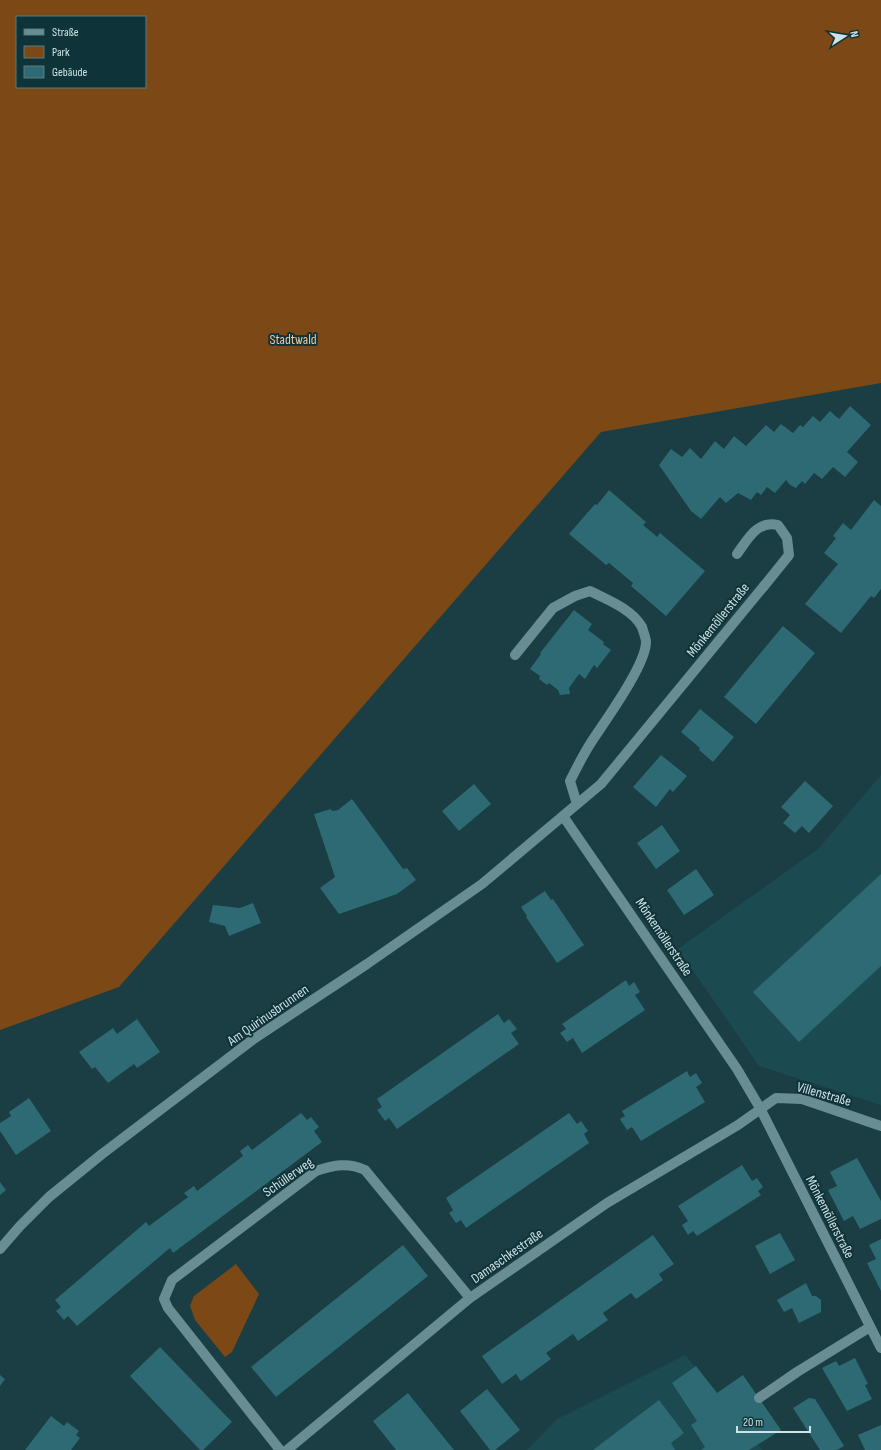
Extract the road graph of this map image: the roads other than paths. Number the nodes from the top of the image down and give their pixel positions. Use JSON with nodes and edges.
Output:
{"nodes":[{"id":1,"x":737,"y":554,"type":"dead end"},
{"id":2,"x":515,"y":655,"type":"dead end"},
{"id":3,"x":577,"y":804,"type":"junction"},
{"id":4,"x":563,"y":816,"type":"junction"},
{"id":5,"x":760,"y":1108,"type":"junction"},
{"id":6,"x":881,"y":1126,"type":"edge"},
{"id":7,"x":0,"y":1249,"type":"edge"},
{"id":8,"x":470,"y":1298,"type":"junction"},
{"id":9,"x":870,"y":1327,"type":"junction"},
{"id":10,"x":881,"y":1348,"type":"edge"},
{"id":11,"x":759,"y":1398,"type":"dead end"},
{"id":12,"x":280,"y":1450,"type":"edge"},
{"id":13,"x":287,"y":1450,"type":"edge"}],
"edges":[{"from":1,"to":3,"type":"street","name":"Mönkemöllerstraße"},
{"from":2,"to":3,"type":"street"},
{"from":3,"to":4,"type":"street","name":"Mönkemöllerstraße"},
{"from":4,"to":5,"type":"street","name":"Mönkemöllerstraße"},
{"from":4,"to":7,"type":"street","name":"Am Quirinusbrunnen"},
{"from":5,"to":6,"type":"street","name":"Villenstraße"},
{"from":5,"to":8,"type":"street","name":"Damaschkestraße"},
{"from":5,"to":9,"type":"street","name":"Mönkemöllerstraße"},
{"from":8,"to":12,"type":"street","name":"Schüllerweg"},
{"from":8,"to":13,"type":"street","name":"Damaschkestraße"},
{"from":9,"to":10,"type":"street","name":"Mönkemöllerstraße"},
{"from":9,"to":11,"type":"street"}]}
